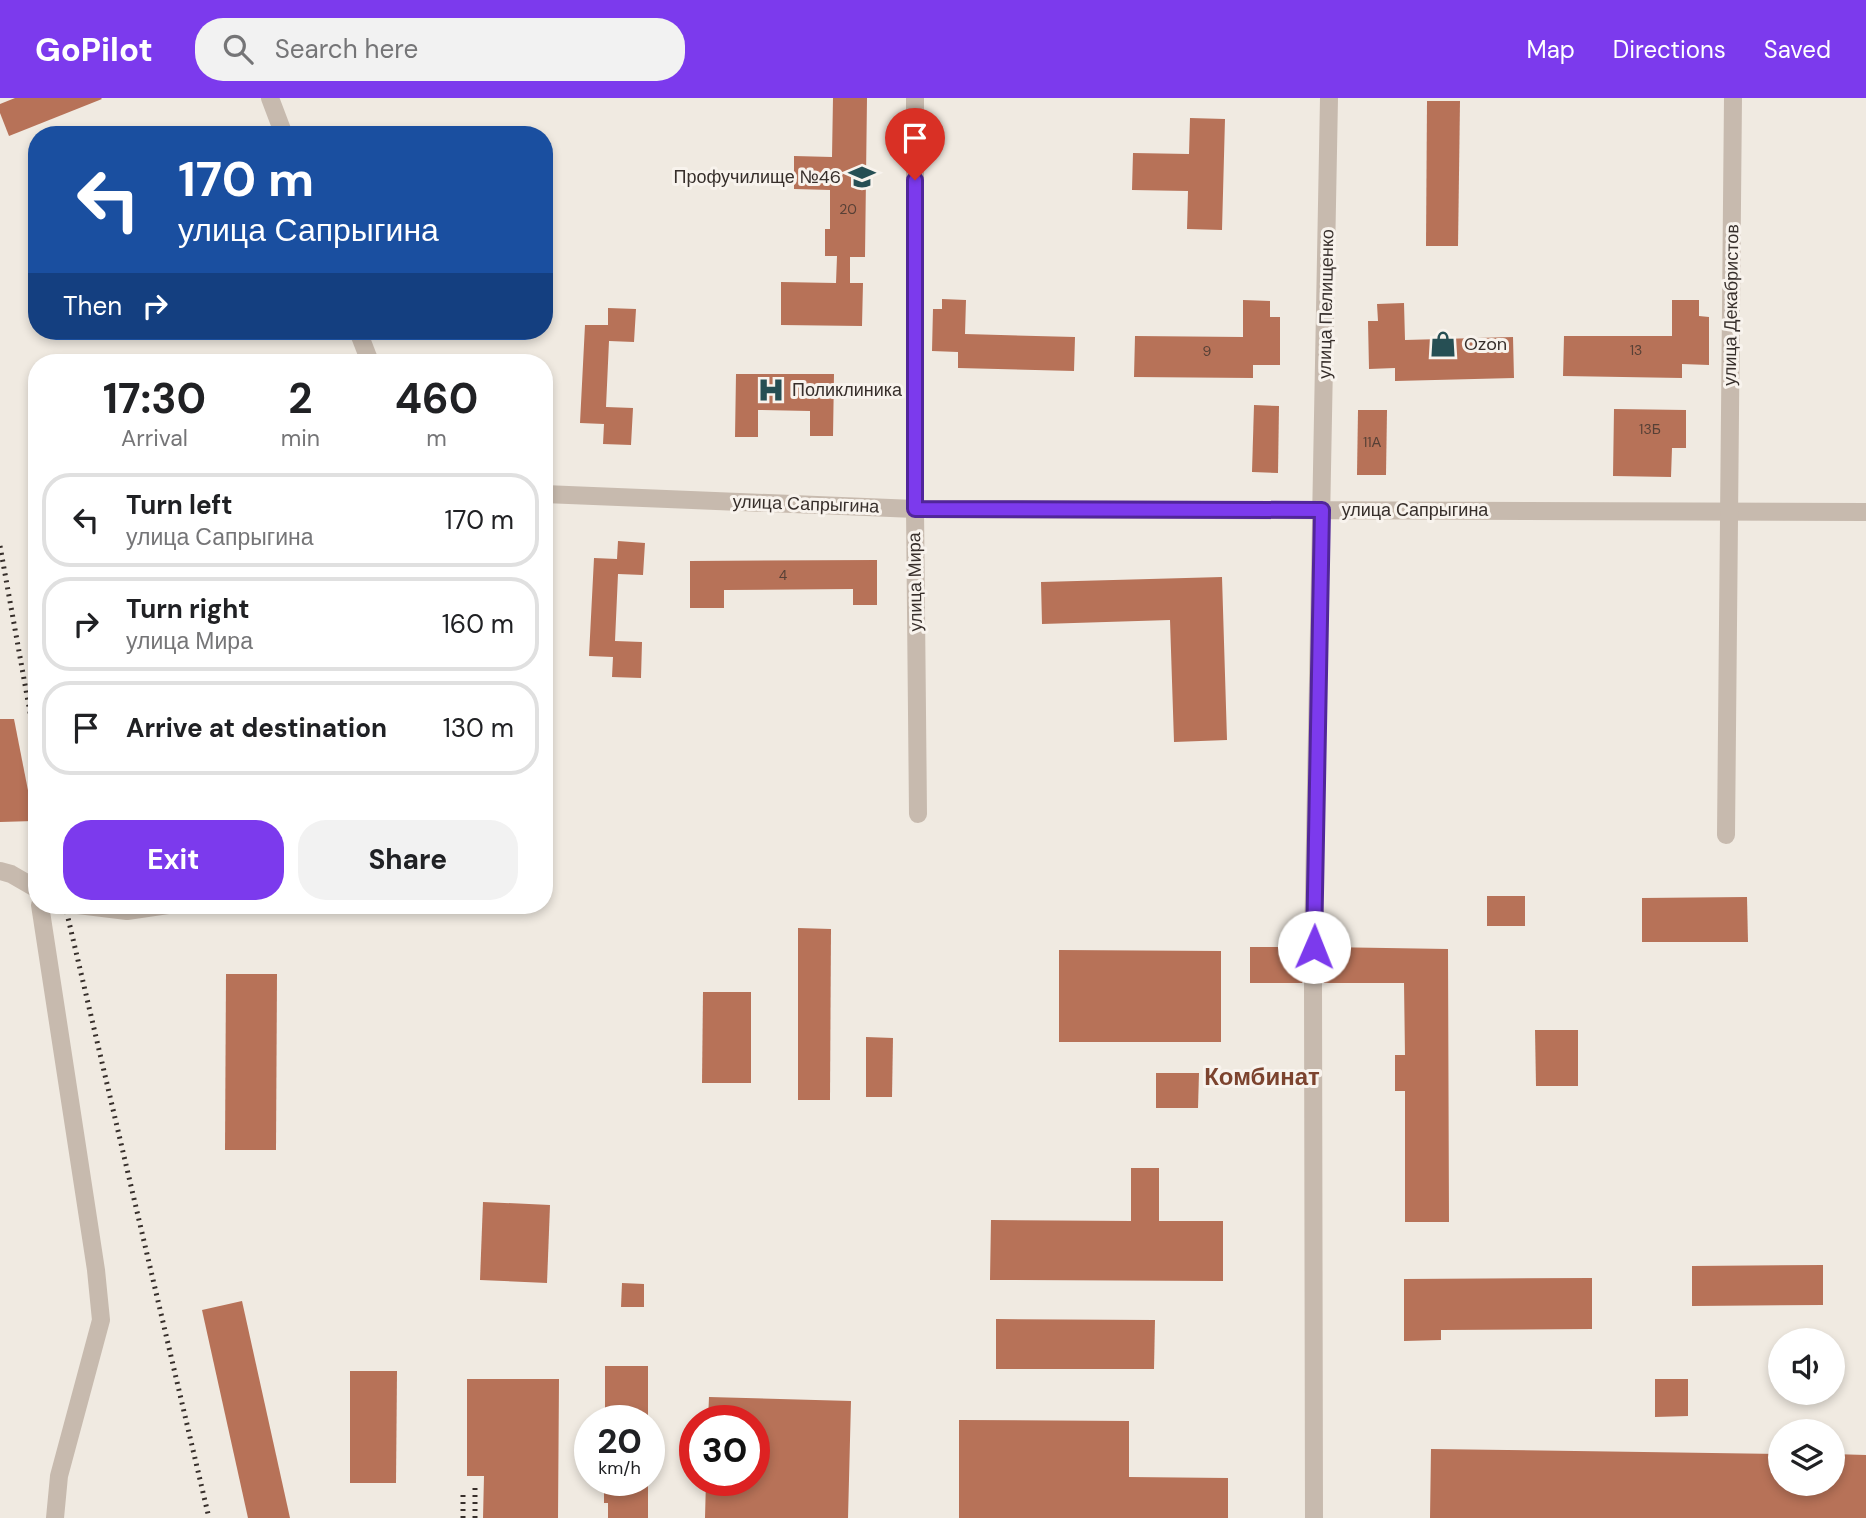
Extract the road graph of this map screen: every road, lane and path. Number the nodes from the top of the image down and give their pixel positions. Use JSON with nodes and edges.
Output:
{"nodes":[{"id":1,"x":270,"y":98,"type":"edge"},
{"id":2,"x":915,"y":98,"type":"edge"},
{"id":3,"x":1329,"y":98,"type":"edge"},
{"id":4,"x":1733,"y":98,"type":"edge"},
{"id":5,"x":281,"y":126,"type":"edge"},
{"id":6,"x":553,"y":494,"type":"edge"},
{"id":7,"x":915,"y":509,"type":"junction"},
{"id":8,"x":1322,"y":510,"type":"junction"},
{"id":9,"x":1729,"y":512,"type":"junction"},
{"id":10,"x":1866,"y":512,"type":"edge"},
{"id":11,"x":918,"y":814,"type":"dead end"},
{"id":12,"x":1726,"y":835,"type":"dead end"},
{"id":13,"x":0,"y":871,"type":"edge"},
{"id":14,"x":28,"y":884,"type":"edge"},
{"id":15,"x":41,"y":914,"type":"edge"},
{"id":16,"x":1314,"y":947,"type":"tunnel mouth"},
{"id":17,"x":1313,"y":983,"type":"tunnel mouth"},
{"id":18,"x":55,"y":1518,"type":"edge"},
{"id":19,"x":1314,"y":1518,"type":"edge"}],
"edges":[{"from":1,"to":5,"type":"street"},
{"from":2,"to":7,"type":"street","name":"улица Мира"},
{"from":3,"to":8,"type":"street","name":"улица Пелищенко"},
{"from":4,"to":9,"type":"street","name":"улица Декабристов"},
{"from":6,"to":7,"type":"street","name":"улица Сапрыгина"},
{"from":7,"to":8,"type":"street","name":"улица Сапрыгина"},
{"from":7,"to":11,"type":"street","name":"улица Мира"},
{"from":8,"to":9,"type":"street","name":"улица Сапрыгина"},
{"from":8,"to":16,"type":"street","name":"улица Пелищенко"},
{"from":9,"to":10,"type":"street","name":"улица Сапрыгина"},
{"from":9,"to":12,"type":"street","name":"улица Декабристов"},
{"from":13,"to":14,"type":"street"},
{"from":15,"to":18,"type":"street"},
{"from":17,"to":19,"type":"street"}]}
